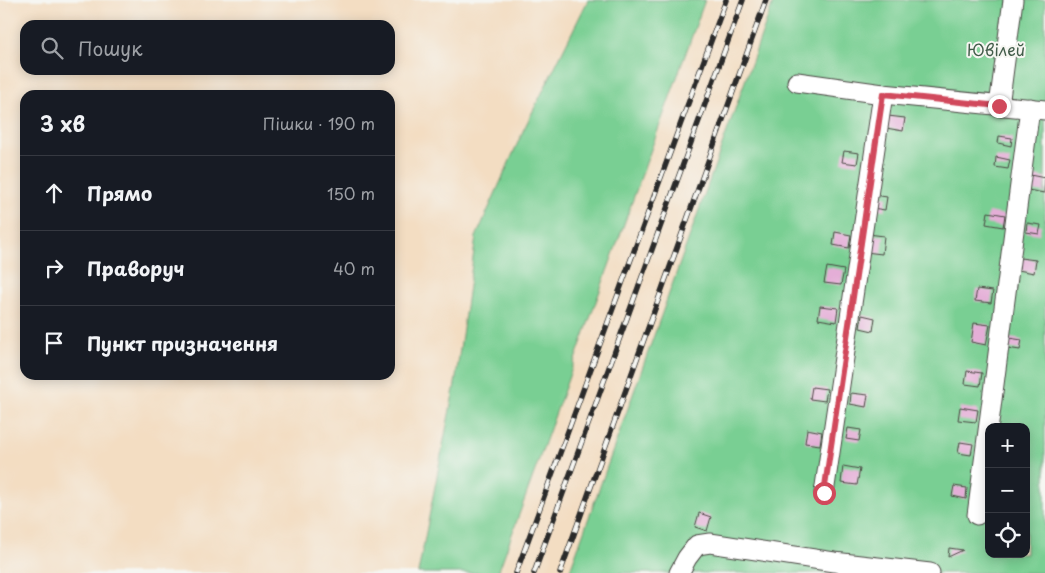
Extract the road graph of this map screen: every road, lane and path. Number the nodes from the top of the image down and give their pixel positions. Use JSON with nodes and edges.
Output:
{"nodes":[{"id":1,"x":1013,"y":0,"type":"edge"},
{"id":2,"x":797,"y":82,"type":"dead end"},
{"id":3,"x":883,"y":94,"type":"junction"},
{"id":4,"x":999,"y":106,"type":"junction"},
{"id":5,"x":1037,"y":110,"type":"edge"},
{"id":6,"x":824,"y":493,"type":"dead end"},
{"id":7,"x":977,"y":515,"type":"dead end"},
{"id":8,"x":833,"y":567,"type":"edge"},
{"id":9,"x":679,"y":573,"type":"edge"},
{"id":10,"x":930,"y":573,"type":"edge"}],
"edges":[{"from":1,"to":4,"type":"lane"},
{"from":2,"to":3,"type":"lane"},
{"from":3,"to":4,"type":"lane"},
{"from":3,"to":6,"type":"lane"},
{"from":4,"to":5,"type":"lane"},
{"from":5,"to":7,"type":"lane"},
{"from":8,"to":9,"type":"lane"},
{"from":8,"to":10,"type":"lane"}]}
